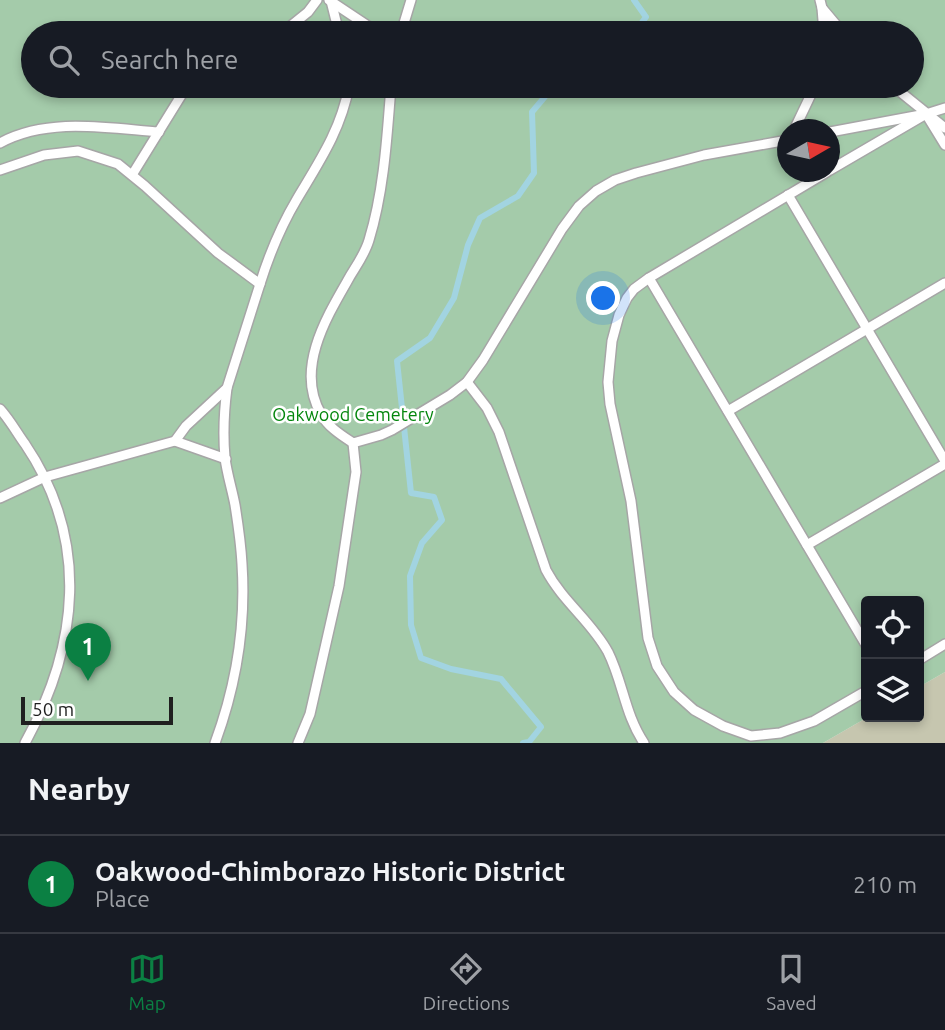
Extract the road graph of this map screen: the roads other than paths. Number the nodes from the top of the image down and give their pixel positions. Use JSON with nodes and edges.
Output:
{"nodes":[{"id":1,"x":317,"y":0,"type":"edge"},
{"id":2,"x":411,"y":0,"type":"edge"},
{"id":3,"x":330,"y":1,"type":"edge"},
{"id":4,"x":821,"y":4,"type":"edge"},
{"id":5,"x":297,"y":21,"type":"edge"},
{"id":6,"x":336,"y":21,"type":"edge"},
{"id":7,"x":360,"y":21,"type":"edge"},
{"id":8,"x":405,"y":21,"type":"edge"},
{"id":9,"x":834,"y":21,"type":"edge"},
{"id":10,"x":180,"y":98,"type":"edge"},
{"id":11,"x":346,"y":98,"type":"edge"},
{"id":12,"x":390,"y":98,"type":"edge"},
{"id":13,"x":809,"y":98,"type":"edge"},
{"id":14,"x":907,"y":98,"type":"edge"},
{"id":15,"x":945,"y":108,"type":"edge"},
{"id":16,"x":926,"y":114,"type":"junction"},
{"id":17,"x":799,"y":119,"type":"edge"},
{"id":18,"x":945,"y":128,"type":"edge"},
{"id":19,"x":840,"y":130,"type":"edge"},
{"id":20,"x":159,"y":132,"type":"junction"},
{"id":21,"x":777,"y":142,"type":"edge"},
{"id":22,"x":0,"y":143,"type":"edge"},
{"id":23,"x":945,"y":145,"type":"edge"},
{"id":24,"x":840,"y":164,"type":"edge"},
{"id":25,"x":0,"y":170,"type":"edge"},
{"id":26,"x":132,"y":175,"type":"junction"},
{"id":27,"x":810,"y":182,"type":"edge"},
{"id":28,"x":788,"y":195,"type":"junction"},
{"id":29,"x":649,"y":278,"type":"junction"},
{"id":30,"x":945,"y":283,"type":"edge"},
{"id":31,"x":260,"y":285,"type":"junction"},
{"id":32,"x":867,"y":328,"type":"junction"},
{"id":33,"x":467,"y":382,"type":"junction"},
{"id":34,"x":227,"y":388,"type":"junction"},
{"id":35,"x":0,"y":410,"type":"edge"},
{"id":36,"x":728,"y":411,"type":"junction"},
{"id":37,"x":175,"y":441,"type":"junction"},
{"id":38,"x":353,"y":443,"type":"junction"},
{"id":39,"x":226,"y":459,"type":"junction"},
{"id":40,"x":945,"y":462,"type":"edge"},
{"id":41,"x":45,"y":477,"type":"junction"},
{"id":42,"x":0,"y":499,"type":"edge"},
{"id":43,"x":807,"y":545,"type":"junction"},
{"id":44,"x":861,"y":637,"type":"edge"},
{"id":45,"x":945,"y":644,"type":"edge"},
{"id":46,"x":921,"y":659,"type":"edge"},
{"id":47,"x":861,"y":694,"type":"edge"},
{"id":48,"x":748,"y":739,"type":"edge"},
{"id":49,"x":25,"y":743,"type":"edge"},
{"id":50,"x":215,"y":743,"type":"edge"},
{"id":51,"x":298,"y":743,"type":"edge"},
{"id":52,"x":644,"y":743,"type":"edge"}],
"edges":[{"from":1,"to":5,"type":"lane"},
{"from":2,"to":8,"type":"lane"},
{"from":3,"to":6,"type":"lane"},
{"from":3,"to":7,"type":"lane"},
{"from":4,"to":9,"type":"lane"},
{"from":10,"to":20,"type":"lane"},
{"from":11,"to":31,"type":"lane"},
{"from":12,"to":38,"type":"lane"},
{"from":13,"to":17,"type":"lane"},
{"from":14,"to":16,"type":"lane"},
{"from":15,"to":16,"type":"lane"},
{"from":16,"to":18,"type":"lane"},
{"from":16,"to":19,"type":"lane"},
{"from":16,"to":23,"type":"lane"},
{"from":16,"to":24,"type":"lane"},
{"from":20,"to":22,"type":"lane"},
{"from":20,"to":26,"type":"lane"},
{"from":21,"to":33,"type":"lane"},
{"from":25,"to":26,"type":"lane"},
{"from":26,"to":31,"type":"lane"},
{"from":27,"to":28,"type":"lane"},
{"from":28,"to":29,"type":"lane"},
{"from":28,"to":32,"type":"lane"},
{"from":29,"to":36,"type":"lane"},
{"from":29,"to":48,"type":"lane"},
{"from":30,"to":32,"type":"lane"},
{"from":31,"to":34,"type":"lane"},
{"from":32,"to":36,"type":"lane"},
{"from":32,"to":40,"type":"lane"},
{"from":33,"to":38,"type":"lane"},
{"from":33,"to":52,"type":"lane"},
{"from":34,"to":37,"type":"lane"},
{"from":34,"to":39,"type":"lane"},
{"from":35,"to":41,"type":"lane"},
{"from":36,"to":43,"type":"lane"},
{"from":37,"to":39,"type":"lane"},
{"from":37,"to":41,"type":"lane"},
{"from":38,"to":51,"type":"lane"},
{"from":39,"to":50,"type":"lane"},
{"from":40,"to":43,"type":"lane"},
{"from":41,"to":42,"type":"lane"},
{"from":41,"to":49,"type":"lane"},
{"from":43,"to":44,"type":"lane"},
{"from":45,"to":46,"type":"lane"},
{"from":47,"to":48,"type":"lane"}]}
